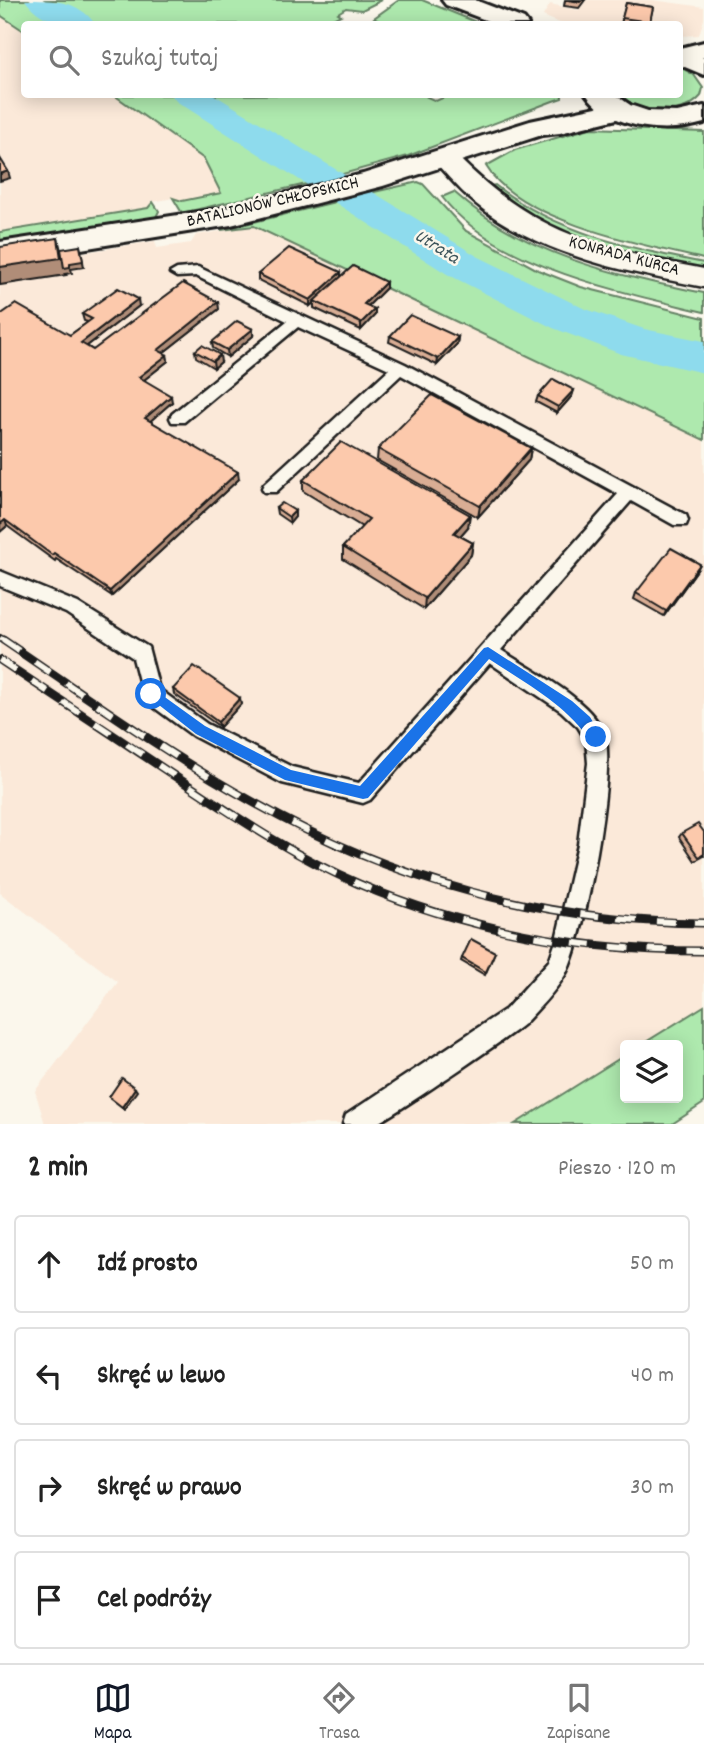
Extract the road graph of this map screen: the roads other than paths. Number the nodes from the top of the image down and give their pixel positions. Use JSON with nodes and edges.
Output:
{"nodes":[{"id":1,"x":454,"y":0,"type":"edge"},
{"id":2,"x":507,"y":21,"type":"edge"},
{"id":3,"x":704,"y":49,"type":"edge"},
{"id":4,"x":683,"y":55,"type":"edge"},
{"id":5,"x":683,"y":57,"type":"edge"},
{"id":6,"x":704,"y":67,"type":"edge"},
{"id":7,"x":586,"y":98,"type":"edge"},
{"id":8,"x":609,"y":102,"type":"edge"},
{"id":9,"x":703,"y":115,"type":"edge"},
{"id":10,"x":539,"y":127,"type":"junction"},
{"id":11,"x":445,"y":158,"type":"junction"},
{"id":12,"x":0,"y":253,"type":"edge"},
{"id":13,"x":177,"y":273,"type":"dead end"},
{"id":14,"x":704,"y":278,"type":"edge"},
{"id":15,"x":297,"y":320,"type":"junction"},
{"id":16,"x":400,"y":368,"type":"junction"},
{"id":17,"x":178,"y":418,"type":"dead end"},
{"id":18,"x":271,"y":488,"type":"dead end"},
{"id":19,"x":629,"y":493,"type":"junction"},
{"id":20,"x":680,"y":520,"type":"dead end"},
{"id":21,"x":0,"y":578,"type":"edge"},
{"id":22,"x":488,"y":652,"type":"junction"},
{"id":23,"x":355,"y":1124,"type":"edge"}],
"edges":[{"from":1,"to":2,"type":"street"},
{"from":3,"to":4,"type":"street"},
{"from":5,"to":6,"type":"street"},
{"from":7,"to":10,"type":"street","name":"BATALIONÓW CHŁOPSKICH"},
{"from":8,"to":9,"type":"street"},
{"from":8,"to":10,"type":"street","name":"BATALIONÓW CHŁOPSKICH"},
{"from":10,"to":11,"type":"street","name":"BATALIONÓW CHŁOPSKICH"},
{"from":11,"to":12,"type":"street","name":"BATALIONÓW CHŁOPSKICH"},
{"from":11,"to":14,"type":"street","name":"KONRADA KURCA"},
{"from":13,"to":15,"type":"lane"},
{"from":15,"to":16,"type":"lane"},
{"from":15,"to":17,"type":"lane"},
{"from":16,"to":18,"type":"lane"},
{"from":16,"to":19,"type":"lane"},
{"from":19,"to":20,"type":"lane"},
{"from":19,"to":22,"type":"lane"},
{"from":21,"to":22,"type":"lane"},
{"from":22,"to":23,"type":"lane"}]}
